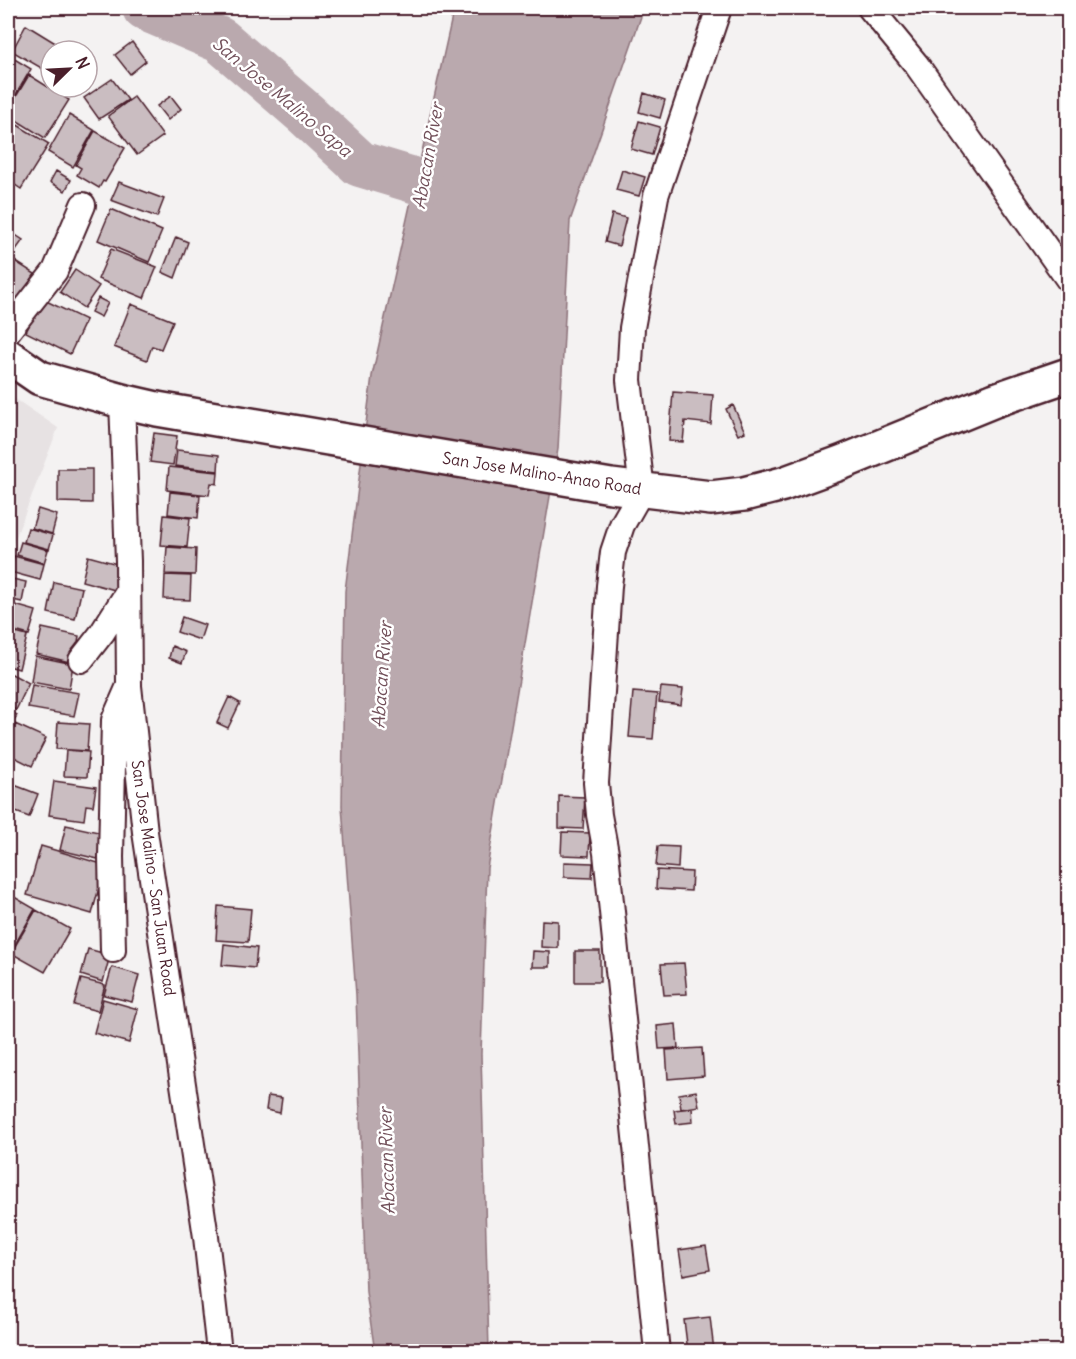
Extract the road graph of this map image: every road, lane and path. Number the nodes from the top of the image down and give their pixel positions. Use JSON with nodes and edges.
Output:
{"nodes":[{"id":1,"x":719,"y":8,"type":"edge"},
{"id":2,"x":870,"y":8,"type":"edge"},
{"id":3,"x":83,"y":205,"type":"dead end"},
{"id":4,"x":1068,"y":279,"type":"edge"},
{"id":5,"x":8,"y":331,"type":"edge"},
{"id":6,"x":8,"y":356,"type":"edge"},
{"id":7,"x":1068,"y":375,"type":"edge"},
{"id":8,"x":122,"y":401,"type":"junction"},
{"id":9,"x":626,"y":488,"type":"junction"},
{"id":10,"x":128,"y":592,"type":"junction"},
{"id":11,"x":81,"y":660,"type":"dead end"},
{"id":12,"x":129,"y":686,"type":"junction"},
{"id":13,"x":113,"y":951,"type":"dead end"},
{"id":14,"x":219,"y":1352,"type":"edge"},
{"id":15,"x":657,"y":1352,"type":"edge"}],
"edges":[{"from":1,"to":9,"type":"street"},
{"from":2,"to":4,"type":"street"},
{"from":3,"to":5,"type":"street"},
{"from":6,"to":8,"type":"main road","name":"San Jose Malino-Anao Road"},
{"from":7,"to":9,"type":"main road","name":"San Jose Malino-Anao Road"},
{"from":8,"to":9,"type":"main road","name":"San Jose Malino-Anao Road"},
{"from":8,"to":10,"type":"street","name":"San Jose Malino - San Juan Road"},
{"from":9,"to":15,"type":"street"},
{"from":10,"to":11,"type":"street"},
{"from":10,"to":12,"type":"street","name":"San Jose Malino - San Juan Road"},
{"from":12,"to":13,"type":"street"},
{"from":12,"to":14,"type":"street","name":"San Jose Malino - San Juan Road"}]}
